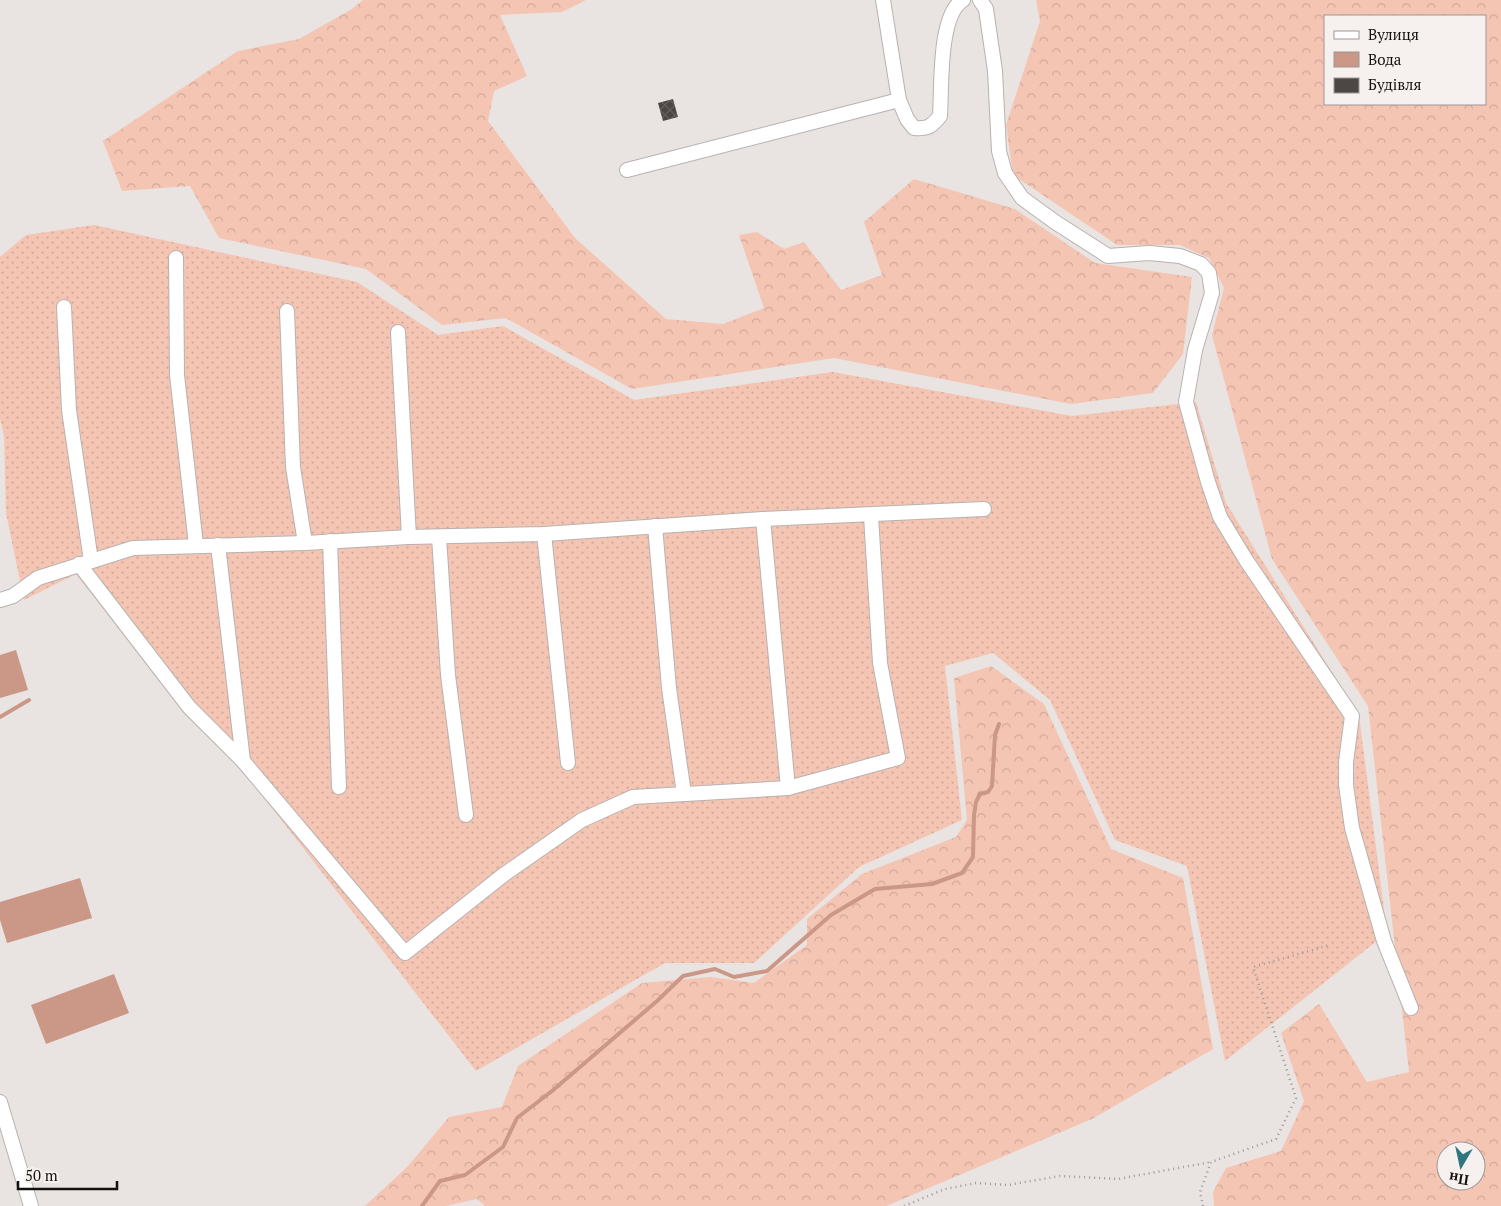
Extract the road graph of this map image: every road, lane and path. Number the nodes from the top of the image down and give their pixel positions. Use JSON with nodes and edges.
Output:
{"nodes":[{"id":1,"x":882,"y":0,"type":"edge"},
{"id":2,"x":963,"y":0,"type":"edge"},
{"id":3,"x":980,"y":0,"type":"edge"},
{"id":4,"x":899,"y":100,"type":"junction"},
{"id":5,"x":627,"y":170,"type":"dead end"},
{"id":6,"x":176,"y":258,"type":"dead end"},
{"id":7,"x":64,"y":307,"type":"dead end"},
{"id":8,"x":287,"y":311,"type":"dead end"},
{"id":9,"x":398,"y":332,"type":"dead end"},
{"id":10,"x":984,"y":510,"type":"dead end"},
{"id":11,"x":871,"y":516,"type":"junction"},
{"id":12,"x":763,"y":519,"type":"junction"},
{"id":13,"x":654,"y":526,"type":"junction"},
{"id":14,"x":544,"y":534,"type":"junction"},
{"id":15,"x":409,"y":537,"type":"junction"},
{"id":16,"x":439,"y":537,"type":"junction"},
{"id":17,"x":330,"y":541,"type":"junction"},
{"id":18,"x":305,"y":543,"type":"junction"},
{"id":19,"x":196,"y":545,"type":"junction"},
{"id":20,"x":218,"y":545,"type":"junction"},
{"id":21,"x":85,"y":562,"type":"junction"},
{"id":22,"x":0,"y":600,"type":"edge"},
{"id":23,"x":242,"y":761,"type":"junction"},
{"id":24,"x":568,"y":763,"type":"dead end"},
{"id":25,"x":339,"y":786,"type":"dead end"},
{"id":26,"x":788,"y":788,"type":"junction"},
{"id":27,"x":684,"y":794,"type":"junction"},
{"id":28,"x":466,"y":815,"type":"dead end"},
{"id":29,"x":1330,"y":945,"type":"dead end"},
{"id":30,"x":1411,"y":1008,"type":"dead end"},
{"id":31,"x":0,"y":1102,"type":"edge"},
{"id":32,"x":1211,"y":1162,"type":"junction"},
{"id":33,"x":31,"y":1206,"type":"edge"},
{"id":34,"x":904,"y":1206,"type":"edge"},
{"id":35,"x":1203,"y":1206,"type":"edge"}],
"edges":[{"from":1,"to":4,"type":"street"},
{"from":2,"to":4,"type":"street"},
{"from":3,"to":30,"type":"street"},
{"from":4,"to":5,"type":"street"},
{"from":6,"to":19,"type":"street"},
{"from":7,"to":21,"type":"street"},
{"from":8,"to":18,"type":"street"},
{"from":9,"to":15,"type":"street"},
{"from":10,"to":11,"type":"street"},
{"from":11,"to":12,"type":"street"},
{"from":11,"to":26,"type":"street"},
{"from":12,"to":13,"type":"street"},
{"from":12,"to":26,"type":"street"},
{"from":13,"to":14,"type":"street"},
{"from":13,"to":27,"type":"street"},
{"from":14,"to":16,"type":"street"},
{"from":14,"to":24,"type":"street"},
{"from":15,"to":16,"type":"street"},
{"from":15,"to":17,"type":"street"},
{"from":16,"to":28,"type":"street"},
{"from":17,"to":18,"type":"street"},
{"from":17,"to":25,"type":"street"},
{"from":18,"to":20,"type":"street"},
{"from":19,"to":20,"type":"street"},
{"from":19,"to":21,"type":"street"},
{"from":20,"to":23,"type":"street"},
{"from":21,"to":22,"type":"street"},
{"from":21,"to":23,"type":"street"},
{"from":23,"to":27,"type":"street"},
{"from":26,"to":27,"type":"street"},
{"from":29,"to":32,"type":"path"},
{"from":31,"to":33,"type":"street"},
{"from":32,"to":34,"type":"path"},
{"from":32,"to":35,"type":"path"}]}
